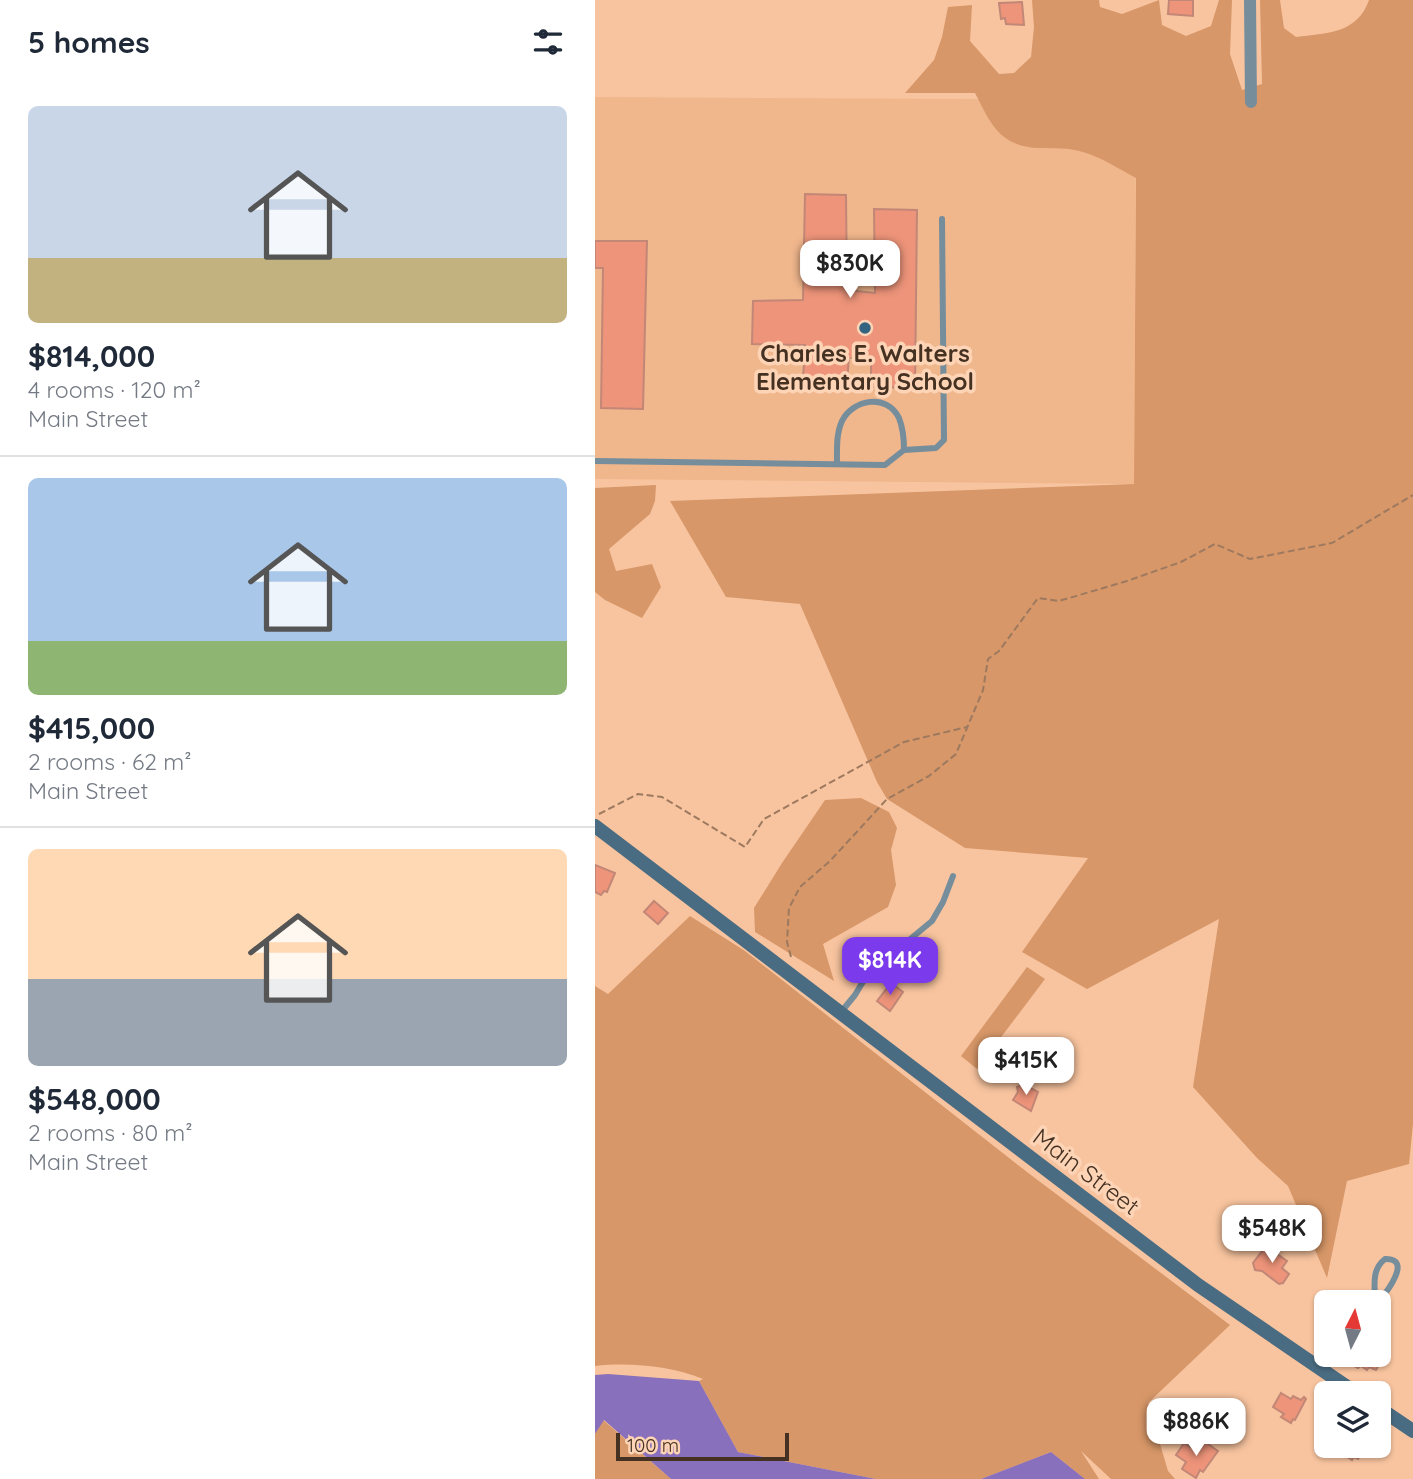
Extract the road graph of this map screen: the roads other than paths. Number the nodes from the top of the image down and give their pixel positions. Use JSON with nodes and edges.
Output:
{"nodes":[{"id":1,"x":1250,"y":0,"type":"edge"},
{"id":2,"x":1251,"y":102,"type":"dead end"},
{"id":3,"x":943,"y":219,"type":"dead end"},
{"id":4,"x":904,"y":450,"type":"junction"},
{"id":5,"x":595,"y":461,"type":"edge"},
{"id":6,"x":837,"y":464,"type":"junction"},
{"id":7,"x":595,"y":826,"type":"edge"},
{"id":8,"x":953,"y":876,"type":"dead end"},
{"id":9,"x":840,"y":1014,"type":"junction"},
{"id":10,"x":1377,"y":1302,"type":"edge"},
{"id":11,"x":1318,"y":1368,"type":"joint"},
{"id":12,"x":1338,"y":1381,"type":"edge"},
{"id":13,"x":1391,"y":1416,"type":"edge"},
{"id":14,"x":1413,"y":1431,"type":"edge"}],
"edges":[{"from":1,"to":2,"type":"street"},
{"from":3,"to":4,"type":"lane"},
{"from":4,"to":6,"type":"lane"},
{"from":4,"to":6,"type":"lane"},
{"from":5,"to":6,"type":"lane"},
{"from":7,"to":9,"type":"main road","name":"Main Street"},
{"from":8,"to":9,"type":"lane"},
{"from":9,"to":11,"type":"main road","name":"Main Street"},
{"from":10,"to":10,"type":"lane"},
{"from":11,"to":12,"type":"main road","name":"Main Street"},
{"from":13,"to":14,"type":"main road"}]}
